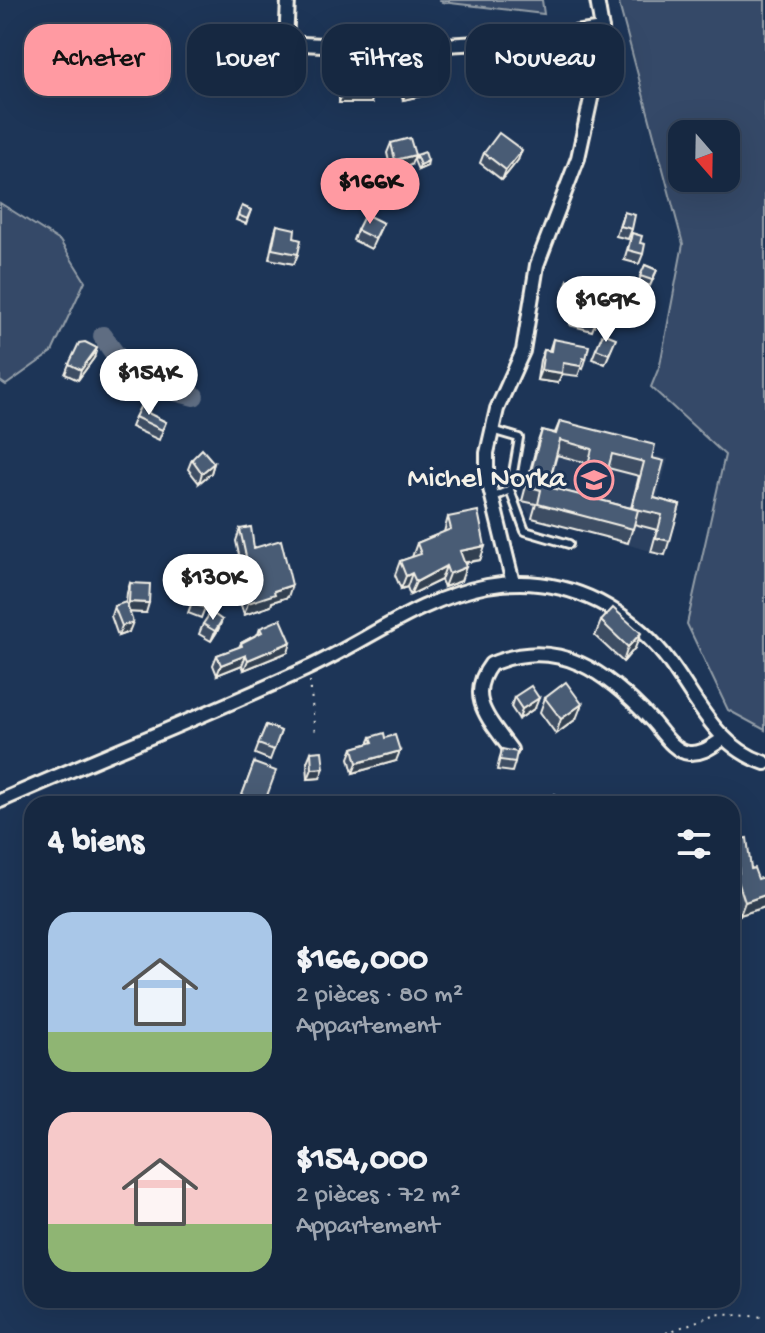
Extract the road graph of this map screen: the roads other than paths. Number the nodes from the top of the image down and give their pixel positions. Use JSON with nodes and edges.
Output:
{"nodes":[{"id":1,"x":288,"y":0,"type":"edge"},
{"id":2,"x":597,"y":0,"type":"edge"},
{"id":3,"x":601,"y":24,"type":"edge"},
{"id":4,"x":466,"y":46,"type":"edge"},
{"id":5,"x":592,"y":96,"type":"edge"},
{"id":6,"x":491,"y":429,"type":"junction"},
{"id":7,"x":510,"y":490,"type":"junction"},
{"id":8,"x":492,"y":498,"type":"junction"},
{"id":9,"x":569,"y":544,"type":"dead end"},
{"id":10,"x":513,"y":583,"type":"junction"},
{"id":11,"x":723,"y":739,"type":"junction"},
{"id":12,"x":511,"y":750,"type":"edge"},
{"id":13,"x":765,"y":763,"type":"edge"},
{"id":14,"x":0,"y":801,"type":"edge"}],
"edges":[{"from":1,"to":4,"type":"street"},
{"from":2,"to":3,"type":"street"},
{"from":5,"to":6,"type":"street"},
{"from":6,"to":7,"type":"lane"},
{"from":6,"to":8,"type":"street"},
{"from":7,"to":8,"type":"lane"},
{"from":7,"to":9,"type":"lane"},
{"from":8,"to":10,"type":"street"},
{"from":10,"to":11,"type":"street"},
{"from":10,"to":14,"type":"street"},
{"from":11,"to":12,"type":"street"},
{"from":11,"to":13,"type":"street"}]}
